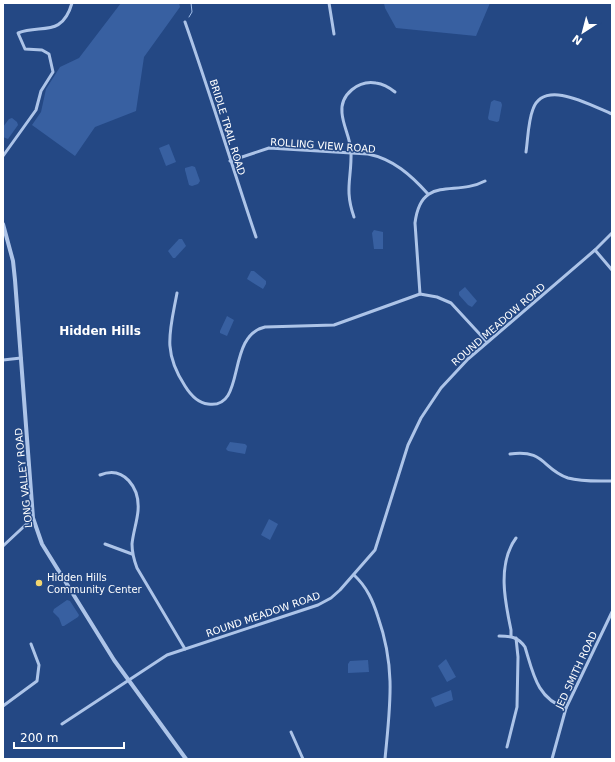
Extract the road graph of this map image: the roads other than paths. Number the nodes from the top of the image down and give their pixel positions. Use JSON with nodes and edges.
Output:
{"nodes":[{"id":1,"x":72,"y":3,"type":"edge"},
{"id":2,"x":329,"y":3,"type":"edge"},
{"id":3,"x":185,"y":22,"type":"dead end"},
{"id":4,"x":334,"y":34,"type":"dead end"},
{"id":5,"x":395,"y":92,"type":"dead end"},
{"id":6,"x":612,"y":114,"type":"edge"},
{"id":7,"x":526,"y":152,"type":"dead end"},
{"id":8,"x":351,"y":153,"type":"junction"},
{"id":9,"x":3,"y":156,"type":"edge"},
{"id":10,"x":230,"y":160,"type":"junction"},
{"id":11,"x":485,"y":181,"type":"dead end"},
{"id":12,"x":428,"y":194,"type":"junction"},
{"id":13,"x":354,"y":217,"type":"dead end"},
{"id":14,"x":3,"y":224,"type":"edge"},
{"id":15,"x":612,"y":233,"type":"edge"},
{"id":16,"x":256,"y":238,"type":"dead end"},
{"id":17,"x":595,"y":250,"type":"junction"},
{"id":18,"x":612,"y":270,"type":"edge"},
{"id":19,"x":177,"y":293,"type":"dead end"},
{"id":20,"x":420,"y":294,"type":"junction"},
{"id":21,"x":487,"y":342,"type":"junction"},
{"id":22,"x":21,"y":358,"type":"junction"},
{"id":23,"x":3,"y":360,"type":"edge"},
{"id":24,"x":510,"y":454,"type":"dead end"},
{"id":25,"x":100,"y":475,"type":"dead end"},
{"id":26,"x":612,"y":481,"type":"edge"},
{"id":27,"x":33,"y":518,"type":"junction"},
{"id":28,"x":516,"y":538,"type":"dead end"},
{"id":29,"x":105,"y":544,"type":"dead end"},
{"id":30,"x":3,"y":546,"type":"edge"},
{"id":31,"x":132,"y":554,"type":"junction"},
{"id":32,"x":354,"y":575,"type":"junction"},
{"id":33,"x":612,"y":612,"type":"edge"},
{"id":34,"x":499,"y":636,"type":"dead end"},
{"id":35,"x":511,"y":636,"type":"junction"},
{"id":36,"x":516,"y":638,"type":"junction"},
{"id":37,"x":32,"y":644,"type":"dead end"},
{"id":38,"x":184,"y":649,"type":"junction"},
{"id":39,"x":128,"y":681,"type":"junction"},
{"id":40,"x":3,"y":706,"type":"edge"},
{"id":41,"x":566,"y":708,"type":"junction"},
{"id":42,"x":62,"y":724,"type":"dead end"},
{"id":43,"x":291,"y":732,"type":"dead end"},
{"id":44,"x":507,"y":747,"type":"dead end"},
{"id":45,"x":186,"y":759,"type":"edge"},
{"id":46,"x":303,"y":759,"type":"edge"},
{"id":47,"x":385,"y":759,"type":"edge"},
{"id":48,"x":552,"y":759,"type":"edge"}],
"edges":[{"from":1,"to":9,"type":"street"},
{"from":2,"to":4,"type":"street"},
{"from":3,"to":10,"type":"street","name":"BRIDLE TRAIL ROAD"},
{"from":5,"to":8,"type":"street"},
{"from":6,"to":7,"type":"street"},
{"from":8,"to":10,"type":"street","name":"ROLLING VIEW ROAD"},
{"from":8,"to":12,"type":"street","name":"ROLLING VIEW ROAD"},
{"from":8,"to":13,"type":"street"},
{"from":10,"to":16,"type":"street","name":"BRIDLE TRAIL ROAD"},
{"from":11,"to":12,"type":"street"},
{"from":12,"to":20,"type":"street"},
{"from":14,"to":22,"type":"street","name":"LONG VALLEY ROAD"},
{"from":15,"to":17,"type":"street","name":"ROUND MEADOW ROAD"},
{"from":17,"to":18,"type":"street"},
{"from":17,"to":21,"type":"street","name":"ROUND MEADOW ROAD"},
{"from":19,"to":20,"type":"street"},
{"from":20,"to":21,"type":"street"},
{"from":21,"to":32,"type":"street","name":"ROUND MEADOW ROAD"},
{"from":22,"to":23,"type":"street"},
{"from":22,"to":27,"type":"street","name":"LONG VALLEY ROAD"},
{"from":24,"to":26,"type":"street"},
{"from":25,"to":31,"type":"street"},
{"from":27,"to":30,"type":"street"},
{"from":27,"to":39,"type":"street","name":"LONG VALLEY ROAD"},
{"from":28,"to":35,"type":"street"},
{"from":29,"to":31,"type":"street"},
{"from":31,"to":38,"type":"street"},
{"from":32,"to":38,"type":"street","name":"ROUND MEADOW ROAD"},
{"from":32,"to":47,"type":"street"},
{"from":33,"to":41,"type":"street","name":"JED SMITH ROAD"},
{"from":34,"to":35,"type":"street"},
{"from":35,"to":36,"type":"street"},
{"from":36,"to":41,"type":"street"},
{"from":36,"to":44,"type":"street"},
{"from":37,"to":40,"type":"street"},
{"from":38,"to":39,"type":"street","name":"ROUND MEADOW ROAD"},
{"from":39,"to":42,"type":"street","name":"ROUND MEADOW ROAD"},
{"from":39,"to":45,"type":"street","name":"LONG VALLEY ROAD"},
{"from":41,"to":48,"type":"street","name":"JED SMITH ROAD"},
{"from":43,"to":46,"type":"street"}]}
